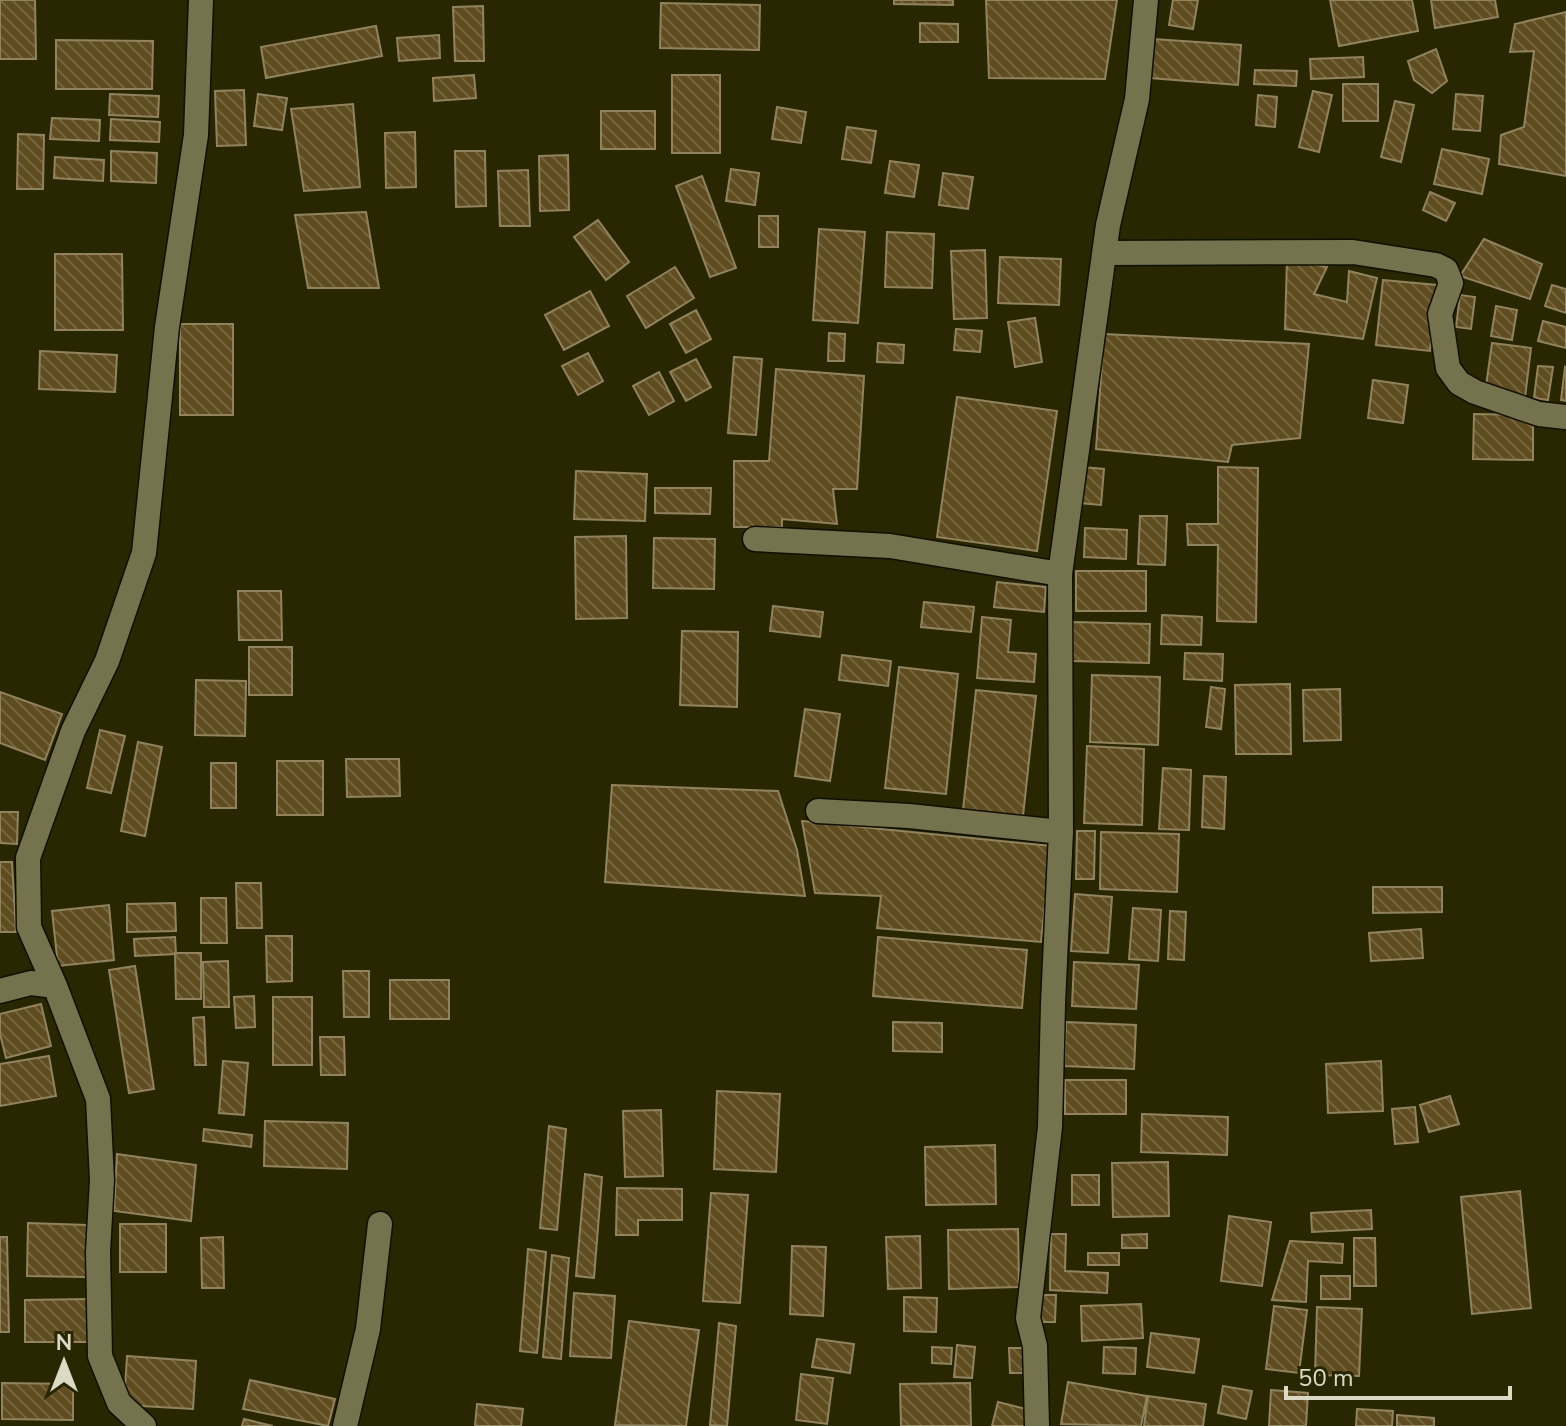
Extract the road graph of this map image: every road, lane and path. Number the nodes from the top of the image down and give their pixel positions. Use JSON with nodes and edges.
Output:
{"nodes":[{"id":1,"x":201,"y":0,"type":"edge"},
{"id":2,"x":1146,"y":0,"type":"edge"},
{"id":3,"x":1105,"y":253,"type":"junction"},
{"id":4,"x":1566,"y":417,"type":"edge"},
{"id":5,"x":755,"y":539,"type":"dead end"},
{"id":6,"x":1060,"y":574,"type":"junction"},
{"id":7,"x":818,"y":811,"type":"dead end"},
{"id":8,"x":1061,"y":832,"type":"junction"},
{"id":9,"x":55,"y":986,"type":"junction"},
{"id":10,"x":0,"y":991,"type":"edge"},
{"id":11,"x":380,"y":1224,"type":"dead end"},
{"id":12,"x":144,"y":1426,"type":"edge"},
{"id":13,"x":345,"y":1426,"type":"edge"},
{"id":14,"x":1037,"y":1426,"type":"edge"}],
"edges":[{"from":1,"to":9,"type":"street"},
{"from":2,"to":3,"type":"street"},
{"from":3,"to":4,"type":"street"},
{"from":3,"to":6,"type":"street"},
{"from":5,"to":6,"type":"street"},
{"from":6,"to":8,"type":"street"},
{"from":7,"to":8,"type":"street"},
{"from":8,"to":14,"type":"street"},
{"from":9,"to":10,"type":"street"},
{"from":9,"to":12,"type":"street"},
{"from":11,"to":13,"type":"street"}]}
